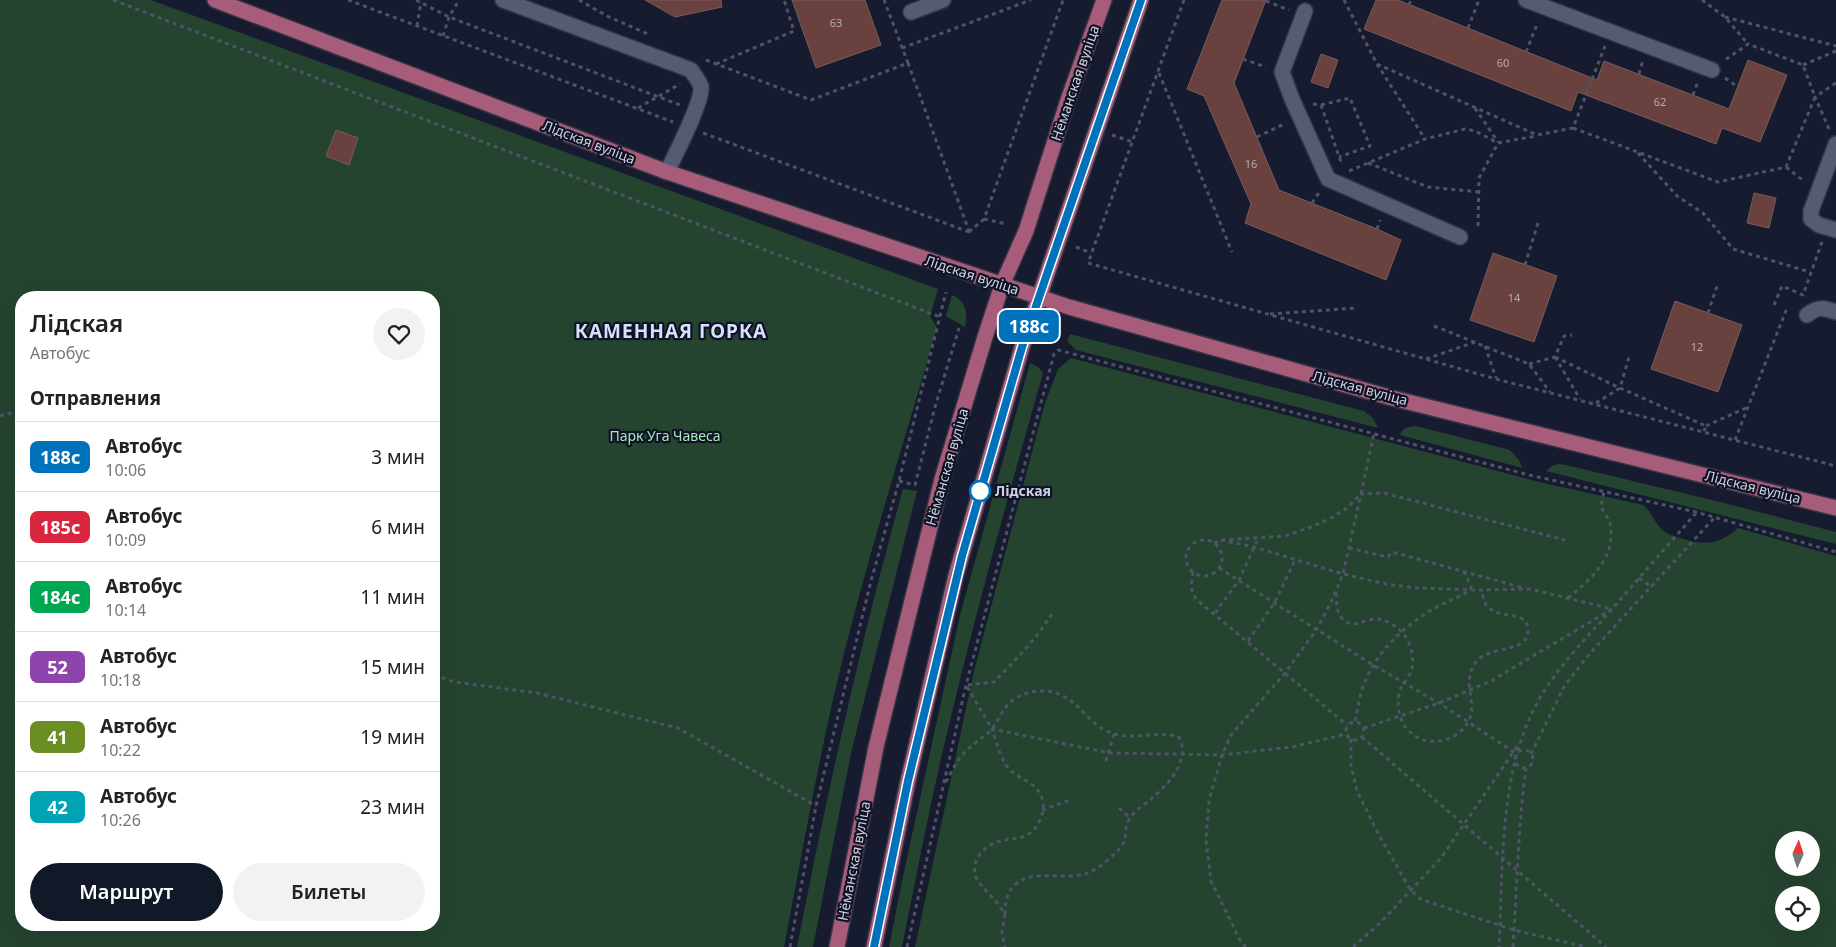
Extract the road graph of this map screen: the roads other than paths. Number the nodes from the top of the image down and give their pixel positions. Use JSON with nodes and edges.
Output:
{"nodes":[{"id":1,"x":215,"y":0,"type":"edge"},
{"id":2,"x":503,"y":0,"type":"edge"},
{"id":3,"x":943,"y":0,"type":"edge"},
{"id":4,"x":1104,"y":0,"type":"edge"},
{"id":5,"x":1142,"y":0,"type":"edge"},
{"id":6,"x":1526,"y":0,"type":"edge"},
{"id":7,"x":912,"y":12,"type":"dead end"},
{"id":8,"x":1304,"y":14,"type":"road end"},
{"id":9,"x":1712,"y":70,"type":"road end"},
{"id":10,"x":1836,"y":144,"type":"edge"},
{"id":11,"x":667,"y":172,"type":"junction"},
{"id":12,"x":1832,"y":228,"type":"edge"},
{"id":13,"x":1460,"y":237,"type":"dead end"},
{"id":14,"x":1002,"y":285,"type":"junction"},
{"id":15,"x":1039,"y":297,"type":"junction"},
{"id":16,"x":1836,"y":312,"type":"edge"},
{"id":17,"x":1807,"y":315,"type":"dead end"},
{"id":18,"x":1836,"y":508,"type":"edge"},
{"id":19,"x":837,"y":947,"type":"edge"},
{"id":20,"x":874,"y":947,"type":"edge"}],
"edges":[{"from":1,"to":11,"type":"main road","name":"Лідская вуліца"},
{"from":2,"to":11,"type":"lane"},
{"from":3,"to":7,"type":"lane"},
{"from":4,"to":14,"type":"main road","name":"Нёманская вуліца"},
{"from":5,"to":15,"type":"main road"},
{"from":6,"to":9,"type":"lane"},
{"from":8,"to":13,"type":"lane"},
{"from":10,"to":12,"type":"lane"},
{"from":11,"to":14,"type":"main road","name":"Лідская вуліца"},
{"from":14,"to":15,"type":"main road","name":"Лідская вуліца"},
{"from":14,"to":19,"type":"main road","name":"Нёманская вуліца"},
{"from":15,"to":18,"type":"main road","name":"Лідская вуліца"},
{"from":15,"to":20,"type":"main road"},
{"from":16,"to":17,"type":"lane"}]}
